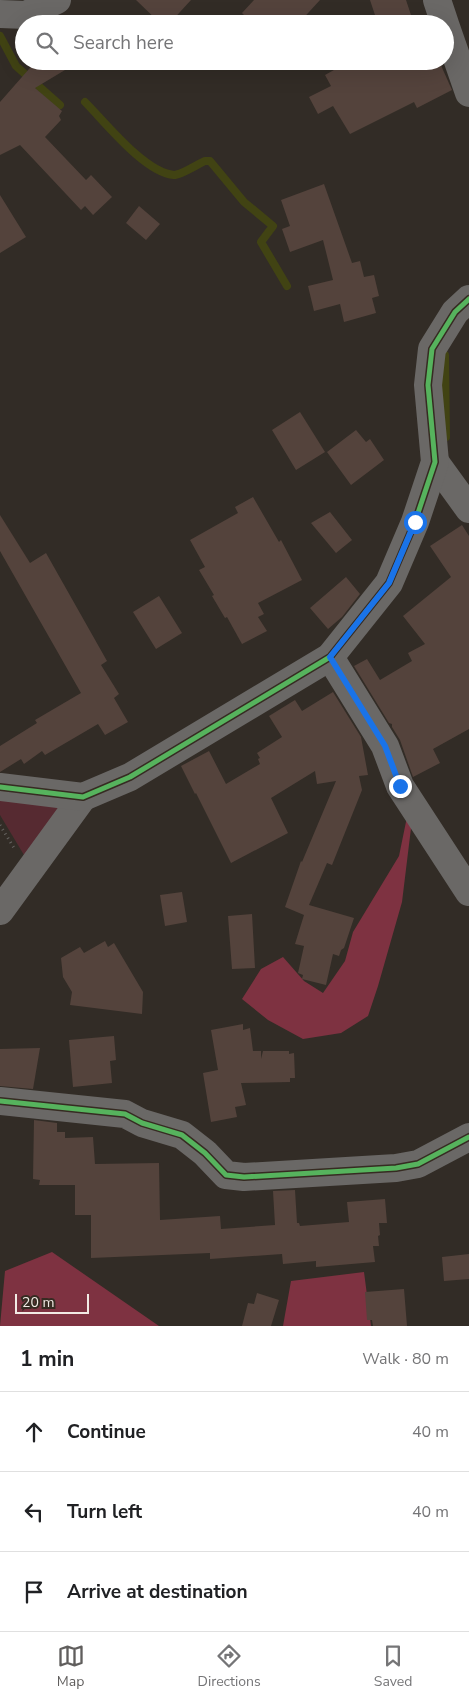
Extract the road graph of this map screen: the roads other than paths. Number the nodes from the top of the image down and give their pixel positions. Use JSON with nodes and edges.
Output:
{"nodes":[{"id":1,"x":57,"y":0,"type":"edge"},
{"id":2,"x":437,"y":0,"type":"edge"},
{"id":3,"x":0,"y":14,"type":"edge"},
{"id":4,"x":442,"y":15,"type":"edge"},
{"id":5,"x":454,"y":50,"type":"edge"},
{"id":6,"x":469,"y":93,"type":"edge"},
{"id":7,"x":469,"y":300,"type":"edge"},
{"id":8,"x":436,"y":462,"type":"junction"},
{"id":9,"x":469,"y":509,"type":"edge"},
{"id":10,"x":330,"y":657,"type":"junction"},
{"id":11,"x":0,"y":787,"type":"edge"},
{"id":12,"x":83,"y":797,"type":"junction"},
{"id":13,"x":469,"y":892,"type":"edge"},
{"id":14,"x":0,"y":911,"type":"edge"},
{"id":15,"x":0,"y":1102,"type":"edge"},
{"id":16,"x":469,"y":1137,"type":"edge"}],
"edges":[{"from":1,"to":3,"type":"street"},
{"from":2,"to":4,"type":"street"},
{"from":5,"to":6,"type":"street"},
{"from":7,"to":8,"type":"street"},
{"from":8,"to":9,"type":"street"},
{"from":8,"to":10,"type":"street"},
{"from":10,"to":12,"type":"street"},
{"from":10,"to":13,"type":"street"},
{"from":11,"to":12,"type":"street"},
{"from":12,"to":14,"type":"street"},
{"from":15,"to":16,"type":"street"}]}
